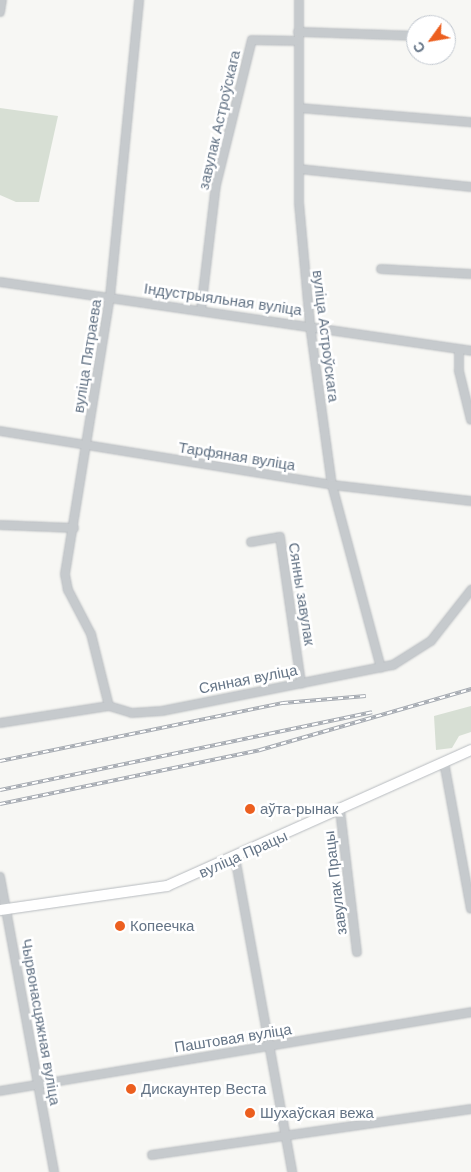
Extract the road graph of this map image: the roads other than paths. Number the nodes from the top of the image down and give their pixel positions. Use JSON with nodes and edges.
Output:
{"nodes":[{"id":1,"x":2,"y":0,"type":"edge"},
{"id":2,"x":139,"y":0,"type":"edge"},
{"id":3,"x":299,"y":0,"type":"edge"},
{"id":4,"x":0,"y":12,"type":"edge"},
{"id":5,"x":298,"y":32,"type":"junction"},
{"id":6,"x":406,"y":36,"type":"edge"},
{"id":7,"x":297,"y":41,"type":"junction"},
{"id":8,"x":298,"y":108,"type":"junction"},
{"id":9,"x":471,"y":122,"type":"edge"},
{"id":10,"x":299,"y":169,"type":"junction"},
{"id":11,"x":471,"y":187,"type":"edge"},
{"id":12,"x":382,"y":269,"type":"dead end"},
{"id":13,"x":471,"y":274,"type":"edge"},
{"id":14,"x":0,"y":282,"type":"edge"},
{"id":15,"x":110,"y":297,"type":"junction"},
{"id":16,"x":201,"y":310,"type":"junction"},
{"id":17,"x":310,"y":325,"type":"junction"},
{"id":18,"x":459,"y":349,"type":"junction"},
{"id":19,"x":471,"y":351,"type":"edge"},
{"id":20,"x":471,"y":420,"type":"edge"},
{"id":21,"x":0,"y":431,"type":"edge"},
{"id":22,"x":87,"y":445,"type":"junction"},
{"id":23,"x":332,"y":485,"type":"junction"},
{"id":24,"x":471,"y":501,"type":"edge"},
{"id":25,"x":0,"y":525,"type":"edge"},
{"id":26,"x":74,"y":528,"type":"junction"},
{"id":27,"x":251,"y":542,"type":"dead end"},
{"id":28,"x":471,"y":590,"type":"edge"},
{"id":29,"x":381,"y":668,"type":"junction"},
{"id":30,"x":301,"y":683,"type":"junction"},
{"id":31,"x":110,"y":706,"type":"junction"},
{"id":32,"x":0,"y":723,"type":"edge"},
{"id":33,"x":471,"y":750,"type":"edge"},
{"id":34,"x":444,"y":762,"type":"junction"},
{"id":35,"x":340,"y":810,"type":"junction"},
{"id":36,"x":235,"y":857,"type":"junction"},
{"id":37,"x":0,"y":877,"type":"edge"},
{"id":38,"x":471,"y":908,"type":"edge"},
{"id":39,"x":3,"y":910,"type":"edge"},
{"id":40,"x":357,"y":952,"type":"dead end"},
{"id":41,"x":471,"y":1012,"type":"edge"},
{"id":42,"x":268,"y":1046,"type":"junction"},
{"id":43,"x":38,"y":1084,"type":"junction"},
{"id":44,"x":0,"y":1092,"type":"edge"},
{"id":45,"x":471,"y":1109,"type":"edge"},
{"id":46,"x":285,"y":1136,"type":"junction"},
{"id":47,"x":152,"y":1155,"type":"dead end"},
{"id":48,"x":54,"y":1172,"type":"edge"},
{"id":49,"x":292,"y":1172,"type":"edge"}],
"edges":[{"from":1,"to":4,"type":"street"},
{"from":2,"to":15,"type":"street","name":"вуліца Пятраева"},
{"from":3,"to":5,"type":"street","name":"вуліца Астроўскага"},
{"from":5,"to":6,"type":"street"},
{"from":5,"to":7,"type":"street","name":"вуліца Астроўскага"},
{"from":7,"to":8,"type":"street","name":"вуліца Астроўскага"},
{"from":7,"to":16,"type":"street","name":"завулак Астроўскага"},
{"from":8,"to":9,"type":"street"},
{"from":8,"to":10,"type":"street","name":"вуліца Астроўскага"},
{"from":10,"to":11,"type":"street"},
{"from":10,"to":17,"type":"street","name":"вуліца Астроўскага"},
{"from":12,"to":13,"type":"street"},
{"from":14,"to":15,"type":"street","name":"Індустрыяльная вуліца"},
{"from":15,"to":16,"type":"street","name":"Індустрыяльная вуліца"},
{"from":15,"to":22,"type":"street","name":"вуліца Пятраева"},
{"from":16,"to":17,"type":"street","name":"Індустрыяльная вуліца"},
{"from":17,"to":18,"type":"street","name":"Індустрыяльная вуліца"},
{"from":17,"to":23,"type":"street","name":"вуліца Астроўскага"},
{"from":18,"to":19,"type":"street","name":"Індустрыяльная вуліца"},
{"from":18,"to":20,"type":"street"},
{"from":21,"to":22,"type":"street","name":"Тарфяная вуліца"},
{"from":22,"to":23,"type":"street","name":"Тарфяная вуліца"},
{"from":22,"to":26,"type":"street","name":"вуліца Пятраева"},
{"from":23,"to":24,"type":"street","name":"Тарфяная вуліца"},
{"from":23,"to":29,"type":"street","name":"вуліца Астроўскага"},
{"from":25,"to":26,"type":"street"},
{"from":26,"to":31,"type":"street","name":"вуліца Пятраева"},
{"from":27,"to":30,"type":"street","name":"Сянны завулак"},
{"from":28,"to":29,"type":"street","name":"Сянная вуліца"},
{"from":29,"to":30,"type":"street","name":"Сянная вуліца"},
{"from":30,"to":31,"type":"street","name":"Сянная вуліца"},
{"from":31,"to":32,"type":"street","name":"Сянная вуліца"},
{"from":33,"to":34,"type":"main road","name":"вуліца Працы"},
{"from":34,"to":35,"type":"main road","name":"вуліца Працы"},
{"from":34,"to":38,"type":"street"},
{"from":35,"to":36,"type":"main road","name":"вуліца Працы"},
{"from":35,"to":40,"type":"street","name":"завулак Працы"},
{"from":36,"to":39,"type":"main road","name":"вуліца Працы"},
{"from":36,"to":42,"type":"street"},
{"from":37,"to":39,"type":"street","name":"Чырвонасцяжная вуліца"},
{"from":39,"to":43,"type":"street","name":"Чырвонасцяжная вуліца"},
{"from":41,"to":42,"type":"street","name":"Паштовая вуліца"},
{"from":42,"to":43,"type":"street","name":"Паштовая вуліца"},
{"from":42,"to":46,"type":"street"},
{"from":43,"to":44,"type":"street","name":"Паштовая вуліца"},
{"from":43,"to":48,"type":"street","name":"Чырвонасцяжная вуліца"},
{"from":45,"to":46,"type":"street"},
{"from":46,"to":47,"type":"street"},
{"from":46,"to":49,"type":"street"}]}
